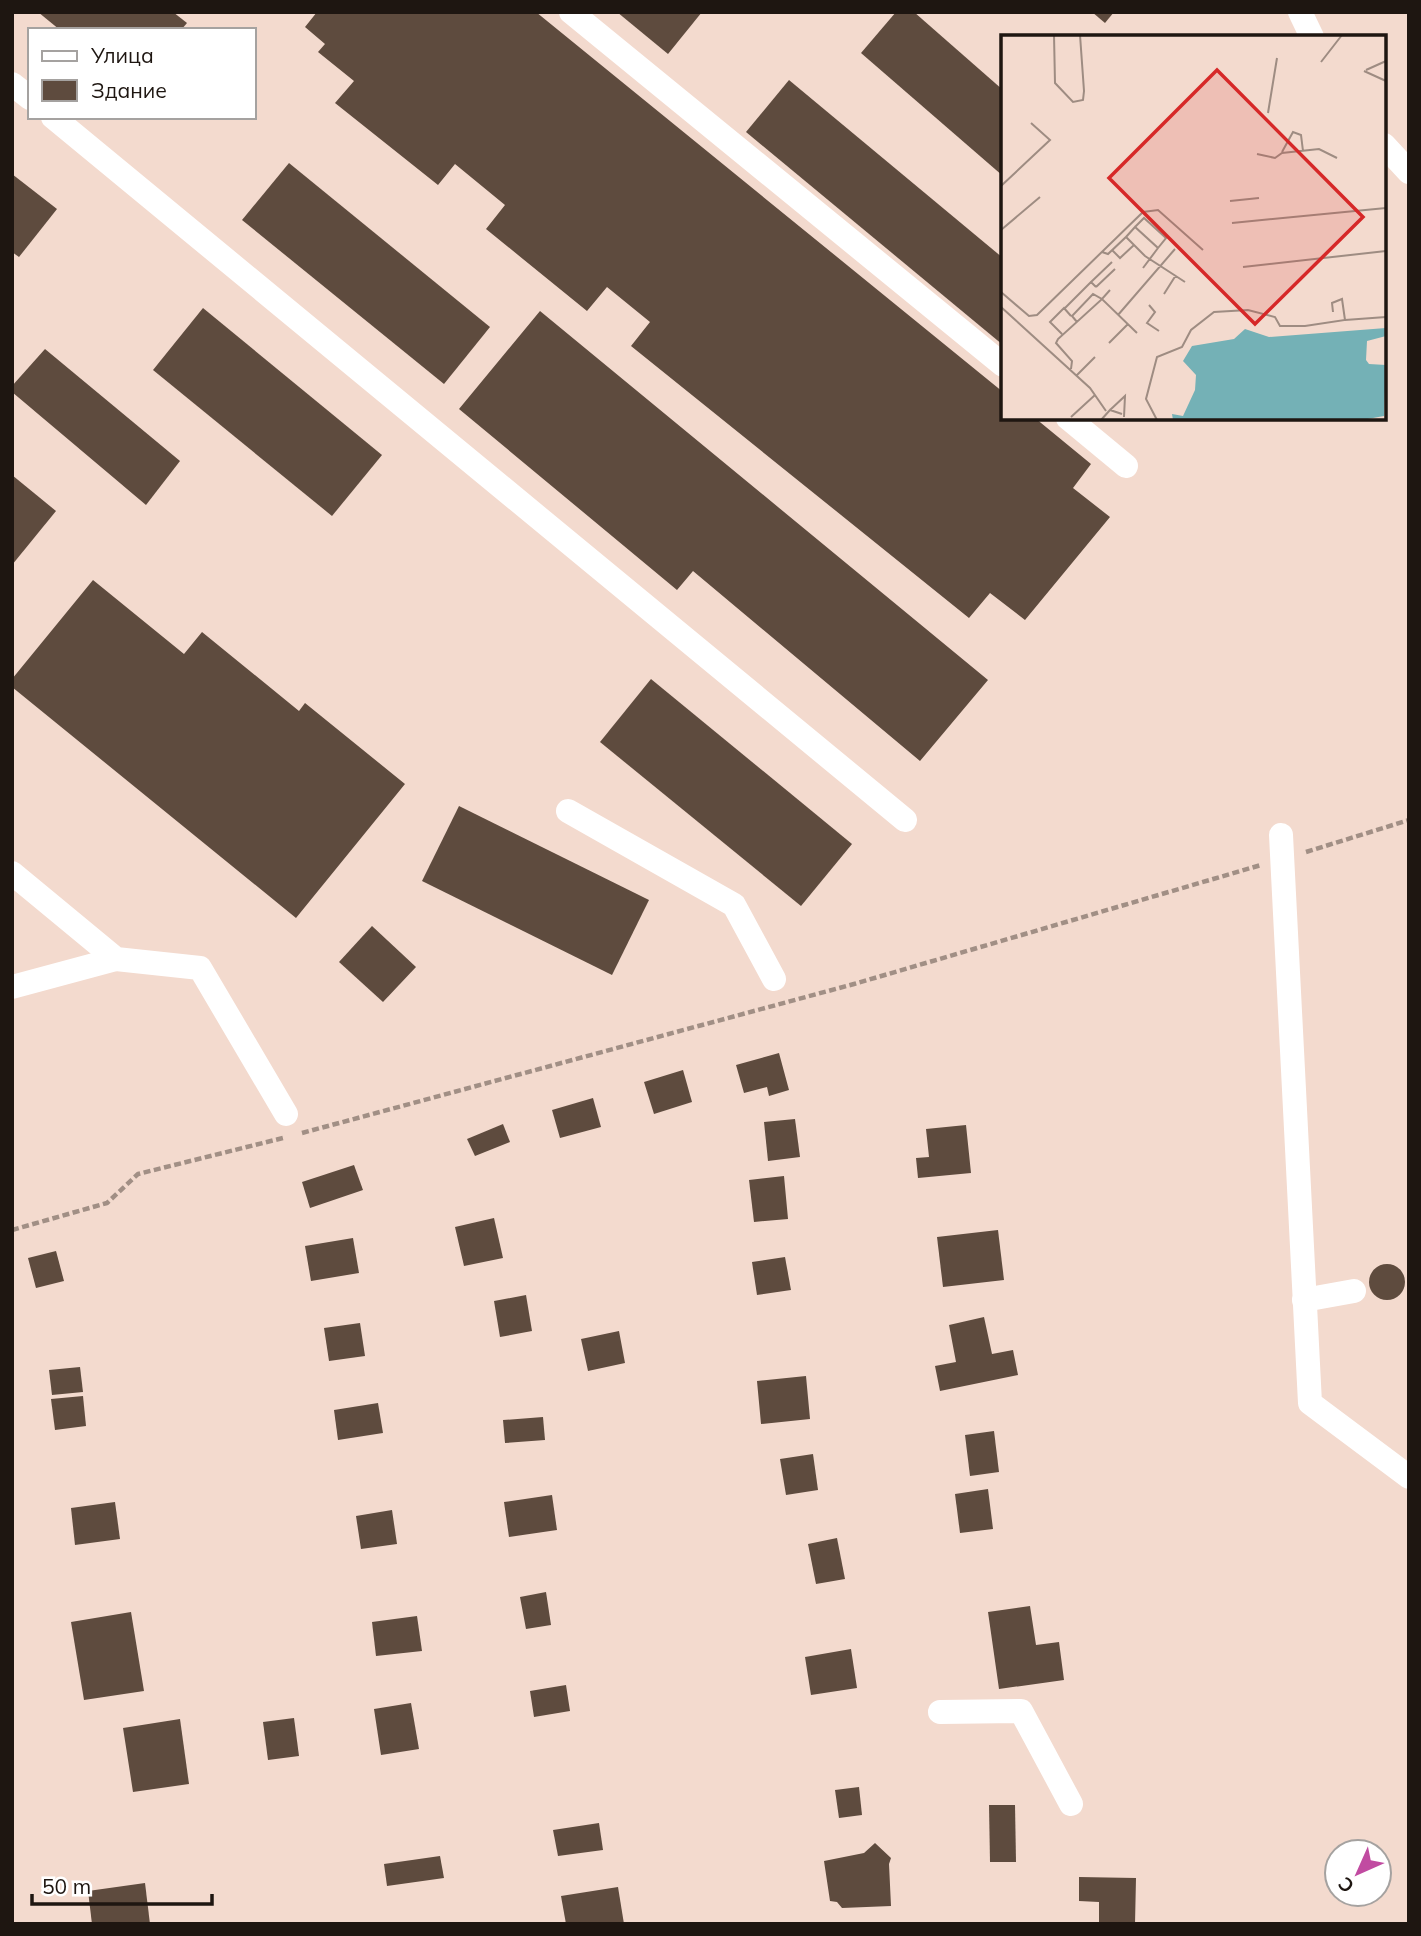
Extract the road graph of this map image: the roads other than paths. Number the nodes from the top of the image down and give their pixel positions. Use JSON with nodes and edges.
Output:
{"nodes":[{"id":1,"x":571,"y":12,"type":"edge"},
{"id":2,"x":1300,"y":12,"type":"edge"},
{"id":3,"x":1311,"y":35,"type":"edge"},
{"id":4,"x":12,"y":84,"type":"edge"},
{"id":5,"x":28,"y":96,"type":"edge"},
{"id":6,"x":55,"y":119,"type":"edge"},
{"id":7,"x":1386,"y":147,"type":"edge"},
{"id":8,"x":1409,"y":172,"type":"edge"},
{"id":9,"x":1001,"y":363,"type":"edge"},
{"id":10,"x":1070,"y":420,"type":"edge"},
{"id":11,"x":1126,"y":466,"type":"dead end"},
{"id":12,"x":569,"y":811,"type":"dead end"},
{"id":13,"x":905,"y":820,"type":"dead end"},
{"id":14,"x":1282,"y":847,"type":"road end"},
{"id":15,"x":12,"y":873,"type":"edge"},
{"id":16,"x":116,"y":959,"type":"junction"},
{"id":17,"x":774,"y":979,"type":"dead end"},
{"id":18,"x":12,"y":987,"type":"edge"},
{"id":19,"x":291,"y":1128,"type":"road end"},
{"id":20,"x":1354,"y":1291,"type":"dead end"},
{"id":21,"x":1304,"y":1300,"type":"junction"},
{"id":22,"x":1409,"y":1477,"type":"edge"},
{"id":23,"x":940,"y":1712,"type":"dead end"},
{"id":24,"x":1072,"y":1804,"type":"dead end"}],
"edges":[{"from":1,"to":9,"type":"street"},
{"from":2,"to":3,"type":"street"},
{"from":4,"to":5,"type":"street"},
{"from":6,"to":13,"type":"street"},
{"from":7,"to":8,"type":"street"},
{"from":10,"to":11,"type":"street"},
{"from":12,"to":17,"type":"street"},
{"from":14,"to":21,"type":"street"},
{"from":15,"to":16,"type":"street"},
{"from":16,"to":18,"type":"street"},
{"from":16,"to":19,"type":"street"},
{"from":20,"to":21,"type":"street"},
{"from":21,"to":22,"type":"street"},
{"from":23,"to":24,"type":"street"}]}
